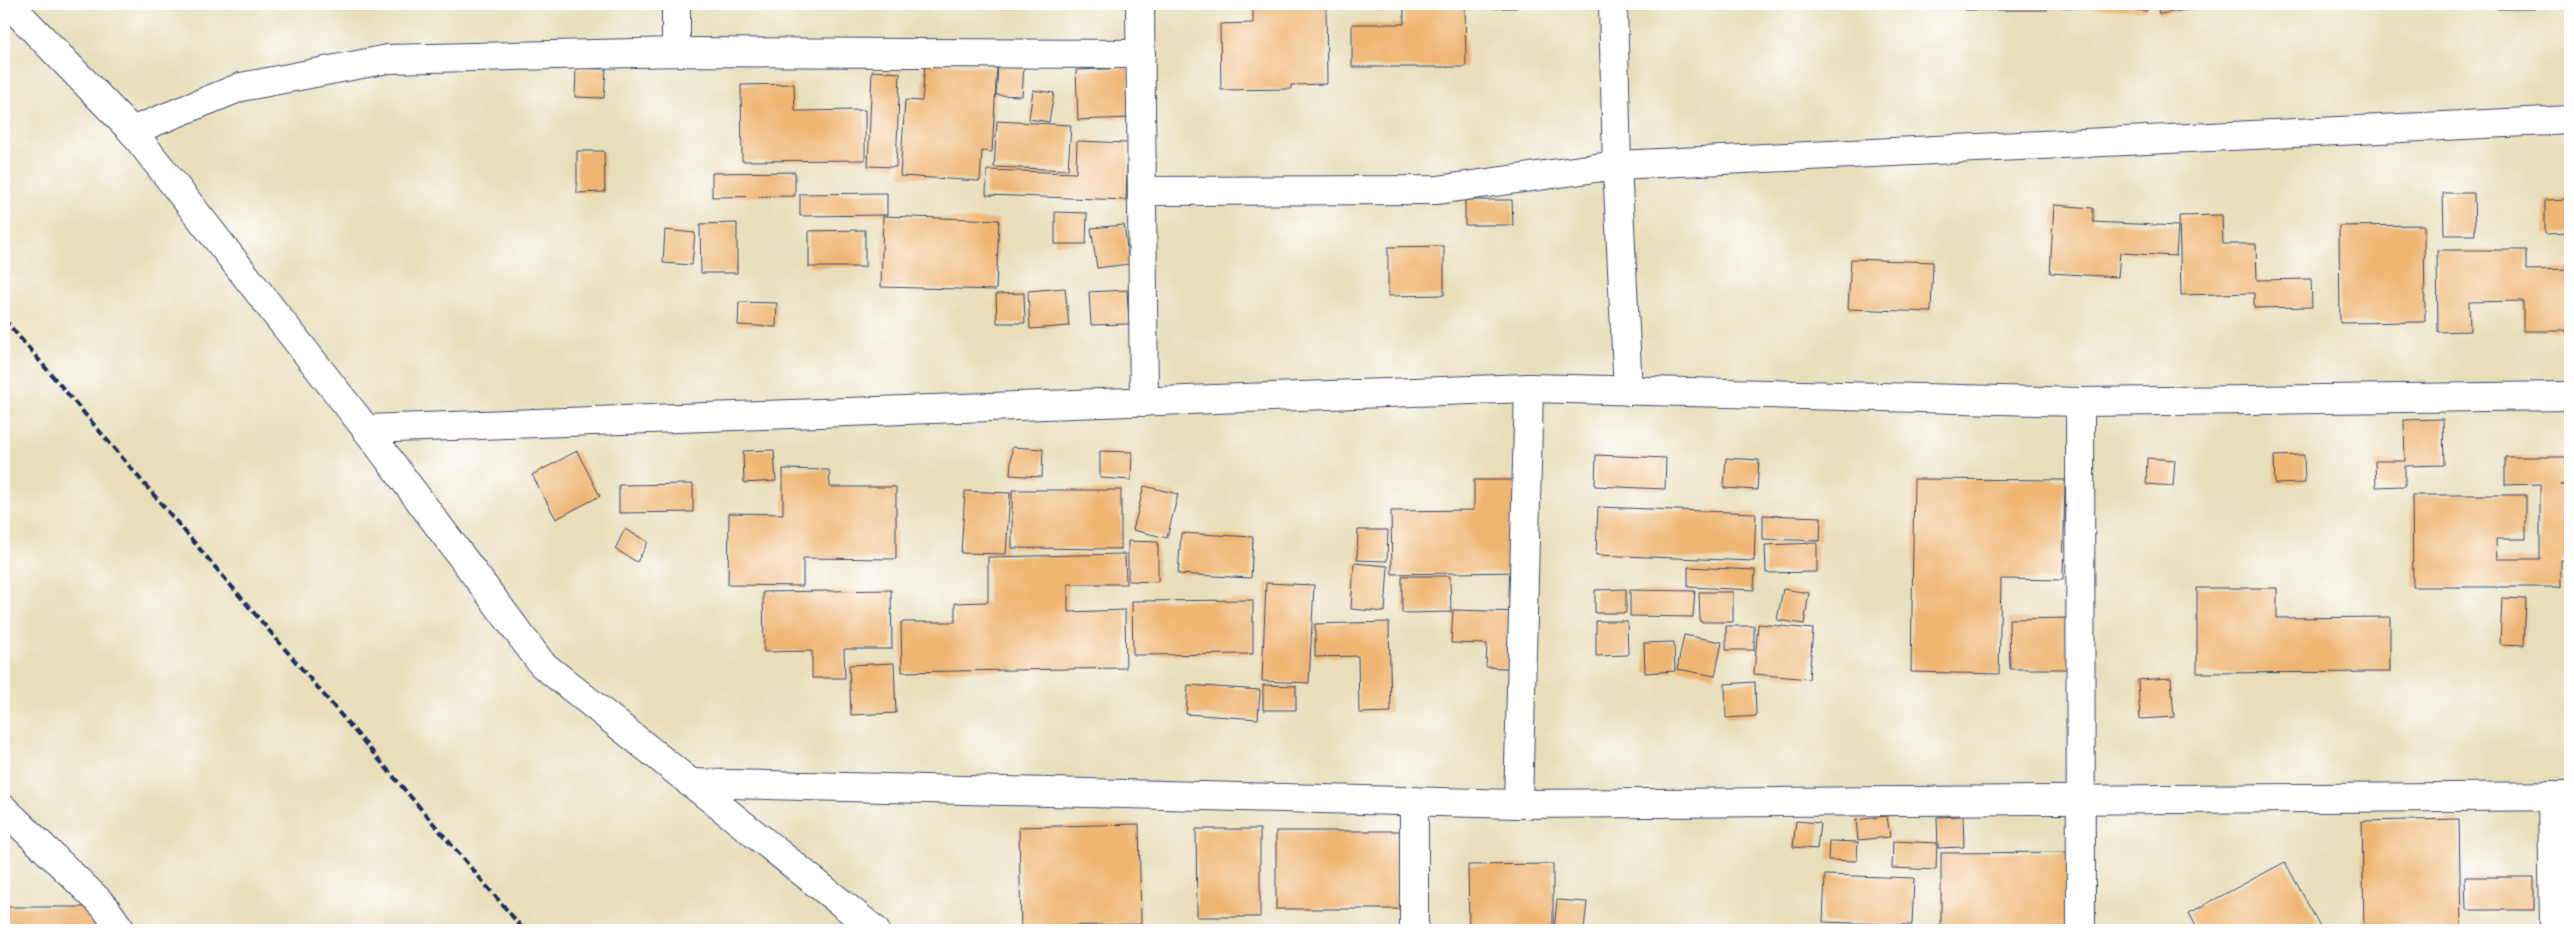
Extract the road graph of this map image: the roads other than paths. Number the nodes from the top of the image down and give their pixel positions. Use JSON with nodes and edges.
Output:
{"nodes":[{"id":1,"x":9,"y":4,"type":"edge"},
{"id":2,"x":676,"y":4,"type":"edge"},
{"id":3,"x":1140,"y":4,"type":"edge"},
{"id":4,"x":1613,"y":4,"type":"edge"},
{"id":5,"x":676,"y":52,"type":"junction"},
{"id":6,"x":1141,"y":54,"type":"junction"},
{"id":7,"x":2570,"y":120,"type":"edge"},
{"id":8,"x":132,"y":131,"type":"junction"},
{"id":9,"x":1617,"y":165,"type":"junction"},
{"id":10,"x":1142,"y":191,"type":"junction"},
{"id":11,"x":1529,"y":388,"type":"junction"},
{"id":12,"x":1628,"y":391,"type":"junction"},
{"id":13,"x":2570,"y":396,"type":"edge"},
{"id":14,"x":1144,"y":402,"type":"junction"},
{"id":15,"x":2080,"y":402,"type":"junction"},
{"id":16,"x":366,"y":429,"type":"junction"},
{"id":17,"x":690,"y":783,"type":"junction"},
{"id":18,"x":2561,"y":796,"type":"edge"},
{"id":19,"x":2081,"y":798,"type":"junction"},
{"id":20,"x":1414,"y":801,"type":"junction"},
{"id":21,"x":1518,"y":804,"type":"junction"},
{"id":22,"x":4,"y":809,"type":"edge"},
{"id":23,"x":122,"y":930,"type":"edge"},
{"id":24,"x":875,"y":930,"type":"edge"},
{"id":25,"x":1414,"y":930,"type":"edge"},
{"id":26,"x":2080,"y":930,"type":"edge"},
{"id":27,"x":2554,"y":930,"type":"edge"}],
"edges":[{"from":1,"to":8,"type":"street"},
{"from":2,"to":5,"type":"street"},
{"from":3,"to":6,"type":"street"},
{"from":4,"to":9,"type":"street"},
{"from":5,"to":6,"type":"street"},
{"from":5,"to":8,"type":"street"},
{"from":6,"to":10,"type":"street"},
{"from":7,"to":9,"type":"street"},
{"from":8,"to":16,"type":"street"},
{"from":9,"to":10,"type":"street"},
{"from":9,"to":12,"type":"street"},
{"from":10,"to":14,"type":"street"},
{"from":11,"to":12,"type":"street"},
{"from":11,"to":14,"type":"street"},
{"from":11,"to":21,"type":"street"},
{"from":12,"to":15,"type":"street"},
{"from":13,"to":15,"type":"street"},
{"from":14,"to":16,"type":"street"},
{"from":15,"to":19,"type":"street"},
{"from":16,"to":17,"type":"street"},
{"from":17,"to":20,"type":"street"},
{"from":17,"to":24,"type":"street"},
{"from":18,"to":19,"type":"street"},
{"from":18,"to":27,"type":"street"},
{"from":19,"to":21,"type":"street"},
{"from":19,"to":26,"type":"street"},
{"from":20,"to":21,"type":"street"},
{"from":20,"to":25,"type":"street"},
{"from":22,"to":23,"type":"street"}]}
